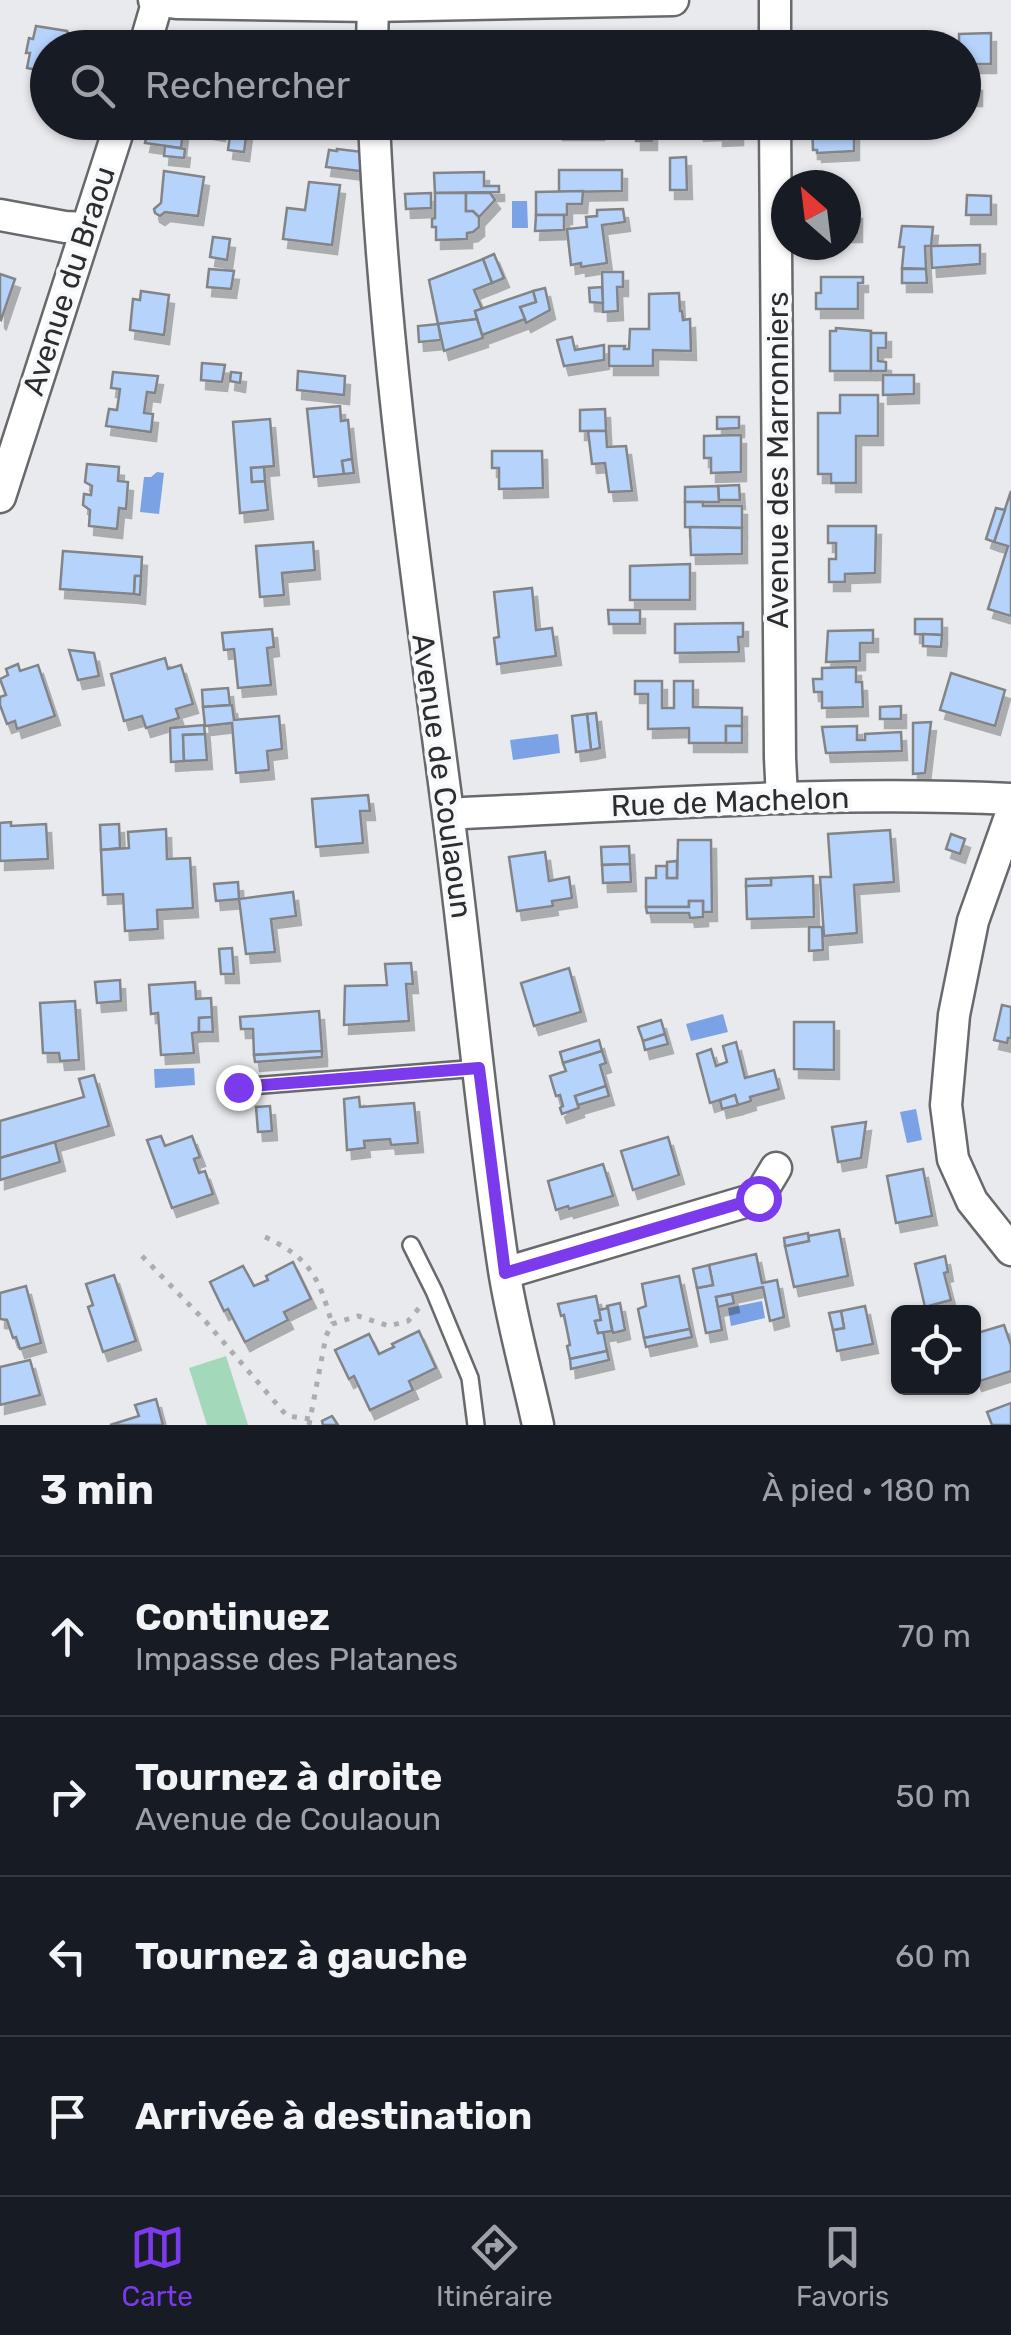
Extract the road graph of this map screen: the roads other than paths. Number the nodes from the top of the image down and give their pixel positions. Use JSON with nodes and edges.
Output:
{"nodes":[{"id":1,"x":157,"y":0,"type":"edge"},
{"id":2,"x":674,"y":0,"type":"edge"},
{"id":3,"x":775,"y":0,"type":"edge"},
{"id":4,"x":372,"y":3,"type":"edge"},
{"id":5,"x":149,"y":30,"type":"edge"},
{"id":6,"x":372,"y":30,"type":"edge"},
{"id":7,"x":775,"y":30,"type":"edge"},
{"id":8,"x":115,"y":140,"type":"edge"},
{"id":9,"x":375,"y":140,"type":"edge"},
{"id":10,"x":776,"y":140,"type":"edge"},
{"id":11,"x":0,"y":215,"type":"edge"},
{"id":12,"x":86,"y":228,"type":"junction"},
{"id":13,"x":0,"y":497,"type":"edge"},
{"id":14,"x":782,"y":798,"type":"junction"},
{"id":15,"x":1011,"y":799,"type":"edge"},
{"id":16,"x":1011,"y":814,"type":"edge"},
{"id":17,"x":448,"y":816,"type":"junction"},
{"id":18,"x":479,"y":1068,"type":"junction"},
{"id":19,"x":238,"y":1087,"type":"dead end"},
{"id":20,"x":776,"y":1168,"type":"dead end"},
{"id":21,"x":411,"y":1245,"type":"dead end"},
{"id":22,"x":1011,"y":1250,"type":"edge"},
{"id":23,"x":505,"y":1273,"type":"junction"},
{"id":24,"x":476,"y":1425,"type":"edge"},
{"id":25,"x":538,"y":1425,"type":"edge"}],
"edges":[{"from":1,"to":4,"type":"street"},
{"from":1,"to":5,"type":"street"},
{"from":2,"to":4,"type":"street"},
{"from":3,"to":7,"type":"street"},
{"from":4,"to":6,"type":"street"},
{"from":8,"to":12,"type":"street","name":"Avenue du Braou"},
{"from":9,"to":17,"type":"street","name":"Avenue de Coulaoun"},
{"from":10,"to":14,"type":"street","name":"Avenue des Marronniers"},
{"from":11,"to":12,"type":"street"},
{"from":12,"to":13,"type":"street","name":"Avenue du Braou"},
{"from":14,"to":15,"type":"street","name":"Rue de Machelon"},
{"from":14,"to":17,"type":"street","name":"Rue de Machelon"},
{"from":16,"to":22,"type":"street"},
{"from":17,"to":18,"type":"street","name":"Avenue de Coulaoun"},
{"from":18,"to":19,"type":"lane"},
{"from":18,"to":23,"type":"street","name":"Avenue de Coulaoun"},
{"from":20,"to":23,"type":"street"},
{"from":21,"to":24,"type":"lane"},
{"from":23,"to":25,"type":"street","name":"Avenue de Coulaoun"}]}
